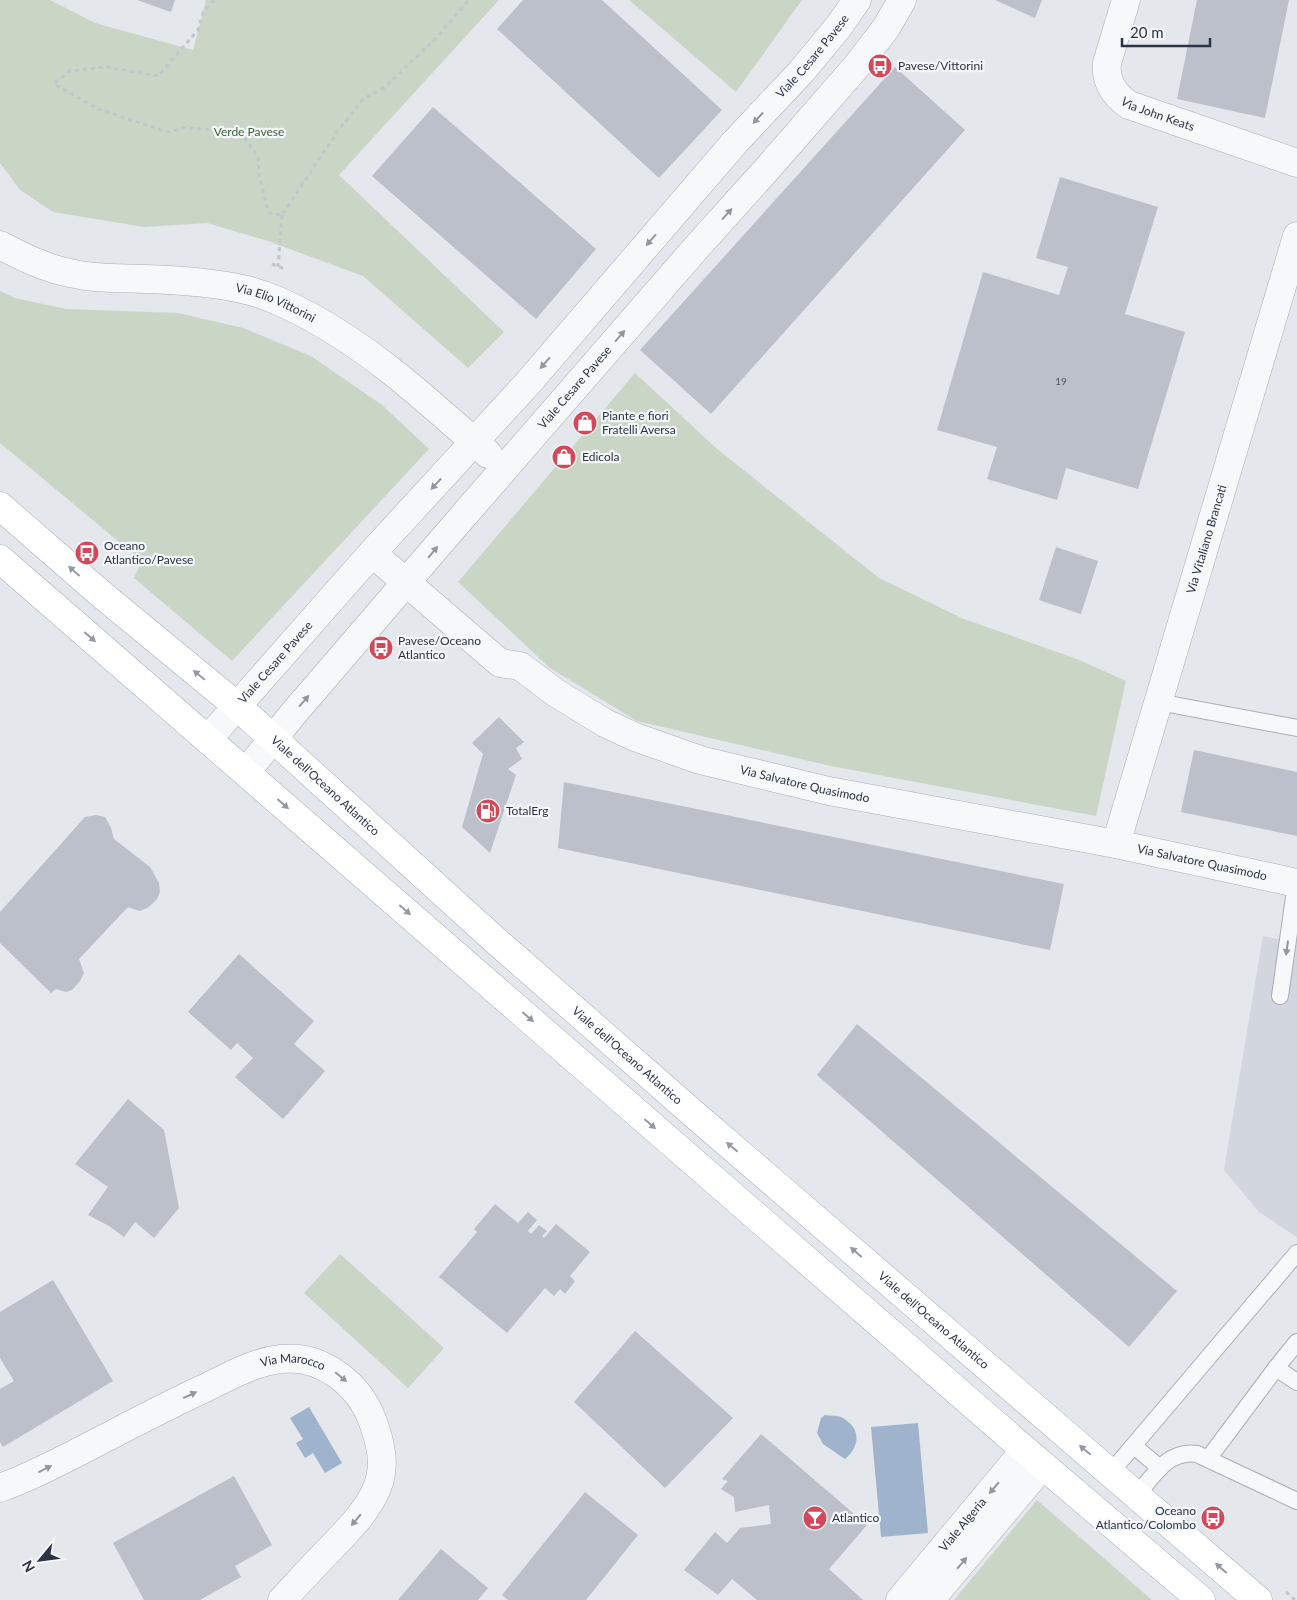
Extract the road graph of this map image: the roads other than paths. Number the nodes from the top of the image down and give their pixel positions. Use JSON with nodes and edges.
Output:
{"nodes":[{"id":1,"x":857,"y":0,"type":"edge"},
{"id":2,"x":902,"y":0,"type":"edge"},
{"id":3,"x":1126,"y":0,"type":"edge"},
{"id":4,"x":1297,"y":163,"type":"edge"},
{"id":5,"x":1297,"y":236,"type":"edge"},
{"id":6,"x":0,"y":245,"type":"edge"},
{"id":7,"x":475,"y":442,"type":"junction"},
{"id":8,"x":506,"y":469,"type":"junction"},
{"id":9,"x":0,"y":506,"type":"edge"},
{"id":10,"x":372,"y":553,"type":"junction"},
{"id":11,"x":0,"y":559,"type":"edge"},
{"id":12,"x":407,"y":583,"type":"junction"},
{"id":13,"x":1158,"y":702,"type":"junction"},
{"id":14,"x":237,"y":706,"type":"junction"},
{"id":15,"x":1297,"y":728,"type":"edge"},
{"id":16,"x":208,"y":739,"type":"junction"},
{"id":17,"x":273,"y":739,"type":"junction"},
{"id":18,"x":246,"y":772,"type":"junction"},
{"id":19,"x":1116,"y":844,"type":"junction"},
{"id":20,"x":1296,"y":883,"type":"edge"},
{"id":21,"x":1280,"y":996,"type":"dead end"},
{"id":22,"x":1297,"y":1254,"type":"edge"},
{"id":23,"x":1297,"y":1342,"type":"edge"},
{"id":24,"x":1276,"y":1368,"type":"junction"},
{"id":25,"x":1297,"y":1382,"type":"edge"},
{"id":26,"x":1134,"y":1446,"type":"junction"},
{"id":27,"x":1034,"y":1458,"type":"junction"},
{"id":28,"x":1208,"y":1459,"type":"junction"},
{"id":29,"x":1160,"y":1468,"type":"junction"},
{"id":30,"x":1111,"y":1472,"type":"junction"},
{"id":31,"x":0,"y":1488,"type":"edge"},
{"id":32,"x":1137,"y":1496,"type":"junction"},
{"id":33,"x":1297,"y":1501,"type":"edge"},
{"id":34,"x":282,"y":1600,"type":"edge"},
{"id":35,"x":900,"y":1600,"type":"edge"},
{"id":36,"x":930,"y":1600,"type":"edge"},
{"id":37,"x":1200,"y":1600,"type":"edge"},
{"id":38,"x":1258,"y":1600,"type":"edge"}],
"edges":[{"from":1,"to":7,"type":"street","name":"Viale Cesare Pavese","one_way":true},
{"from":8,"to":2,"type":"street","name":"Viale Cesare Pavese","one_way":true},
{"from":3,"to":4,"type":"street","name":"Via John Keats"},
{"from":5,"to":13,"type":"street","name":"Via Vitaliano Brancati"},
{"from":6,"to":7,"type":"street","name":"Via Elio Vittorini"},
{"from":7,"to":8,"type":"street","name":"Via Elio Vittorini"},
{"from":7,"to":10,"type":"street","name":"Viale Cesare Pavese","one_way":true},
{"from":12,"to":8,"type":"street","name":"Viale Cesare Pavese","one_way":true},
{"from":14,"to":9,"type":"main road","name":"Viale dell'Oceano Atlantico","one_way":true},
{"from":10,"to":12,"type":"street","name":"Via Salvatore Quasimodo"},
{"from":10,"to":14,"type":"street","name":"Viale Cesare Pavese"},
{"from":11,"to":16,"type":"main road","one_way":true},
{"from":17,"to":12,"type":"street","name":"Viale Cesare Pavese","one_way":true},
{"from":12,"to":19,"type":"street","name":"Via Salvatore Quasimodo"},
{"from":13,"to":15,"type":"lane"},
{"from":13,"to":19,"type":"street","name":"Via Vitaliano Brancati"},
{"from":14,"to":16,"type":"street","name":"Viale Cesare Pavese"},
{"from":14,"to":17,"type":"main road","name":"Viale dell'Oceano Atlantico"},
{"from":16,"to":18,"type":"main road"},
{"from":17,"to":18,"type":"street","name":"Viale Cesare Pavese"},
{"from":30,"to":17,"type":"main road","name":"Viale dell'Oceano Atlantico","one_way":true},
{"from":18,"to":27,"type":"main road","one_way":true},
{"from":19,"to":20,"type":"street","name":"Via Salvatore Quasimodo"},
{"from":20,"to":21,"type":"lane","one_way":true},
{"from":22,"to":26,"type":"lane"},
{"from":23,"to":24,"type":"lane"},
{"from":24,"to":25,"type":"lane"},
{"from":24,"to":28,"type":"lane"},
{"from":26,"to":29,"type":"lane"},
{"from":26,"to":30,"type":"lane"},
{"from":27,"to":35,"type":"street","name":"Viale Algeria","one_way":true},
{"from":36,"to":27,"type":"street","name":"Viale Algeria","one_way":true},
{"from":27,"to":37,"type":"main road"},
{"from":28,"to":29,"type":"lane"},
{"from":28,"to":33,"type":"lane"},
{"from":29,"to":32,"type":"lane"},
{"from":30,"to":32,"type":"main road","name":"Viale dell'Oceano Atlantico"},
{"from":31,"to":34,"type":"street","name":"Via Marocco","one_way":true},
{"from":38,"to":32,"type":"main road","name":"Viale dell'Oceano Atlantico","one_way":true}]}
